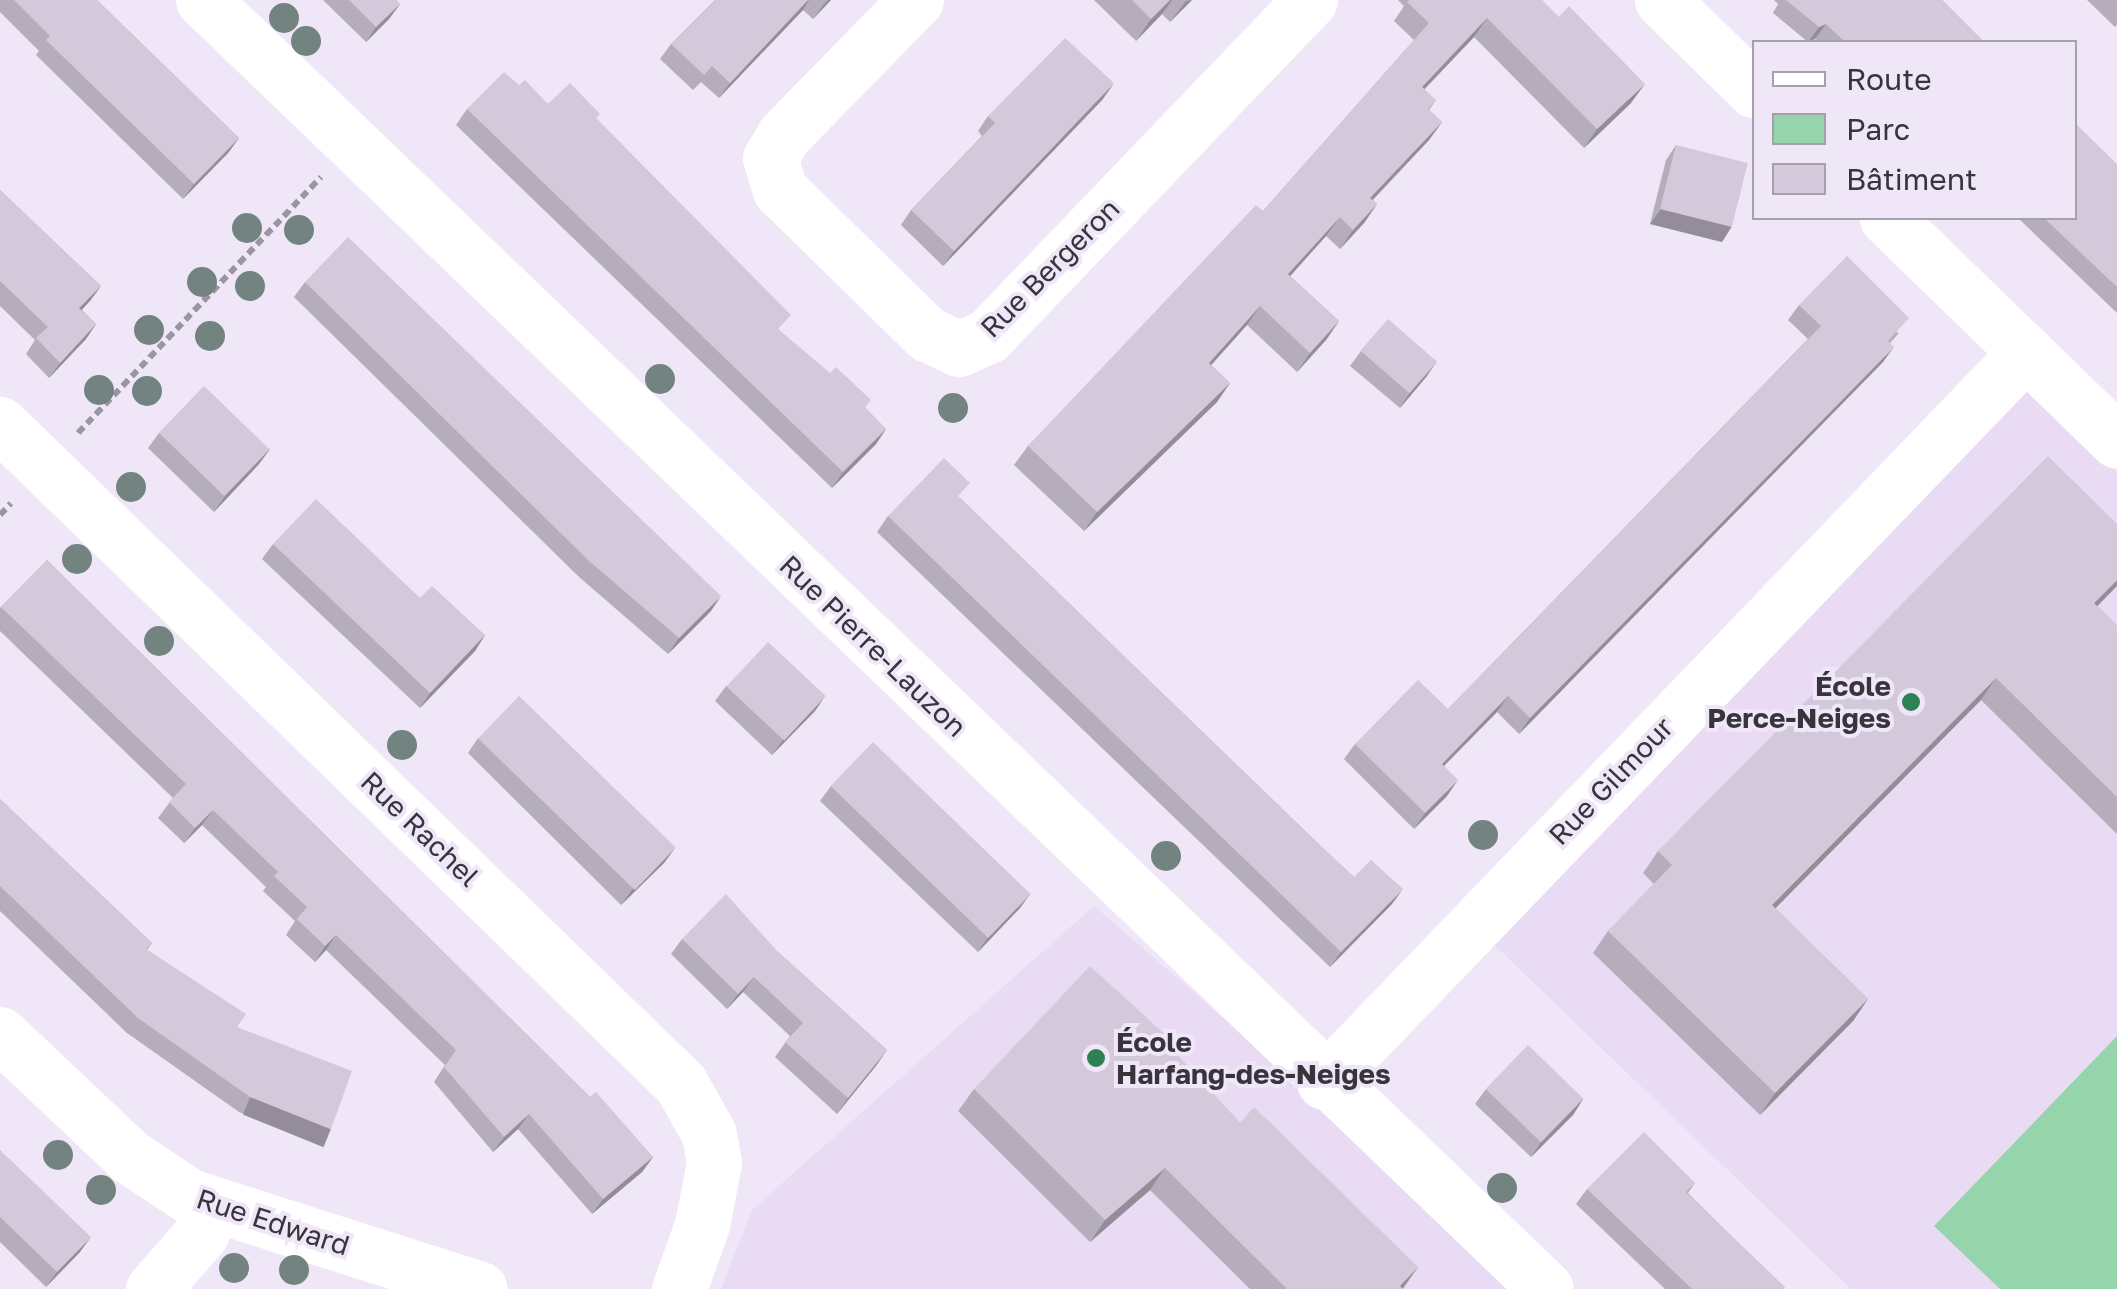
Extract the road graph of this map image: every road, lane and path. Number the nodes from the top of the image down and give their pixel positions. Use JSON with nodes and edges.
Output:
{"nodes":[{"id":1,"x":204,"y":0,"type":"edge"},
{"id":2,"x":916,"y":0,"type":"edge"},
{"id":3,"x":1310,"y":0,"type":"edge"},
{"id":4,"x":1662,"y":0,"type":"edge"},
{"id":5,"x":1752,"y":88,"type":"edge"},
{"id":6,"x":352,"y":144,"type":"junction"},
{"id":7,"x":1888,"y":220,"type":"edge"},
{"id":8,"x":2026,"y":352,"type":"junction"},
{"id":9,"x":0,"y":424,"type":"edge"},
{"id":10,"x":2117,"y":440,"type":"edge"},
{"id":11,"x":45,"y":468,"type":"junction"},
{"id":12,"x":0,"y":514,"type":"edge"},
{"id":13,"x":0,"y":1034,"type":"edge"},
{"id":14,"x":1324,"y":1082,"type":"junction"},
{"id":15,"x":214,"y":1205,"type":"junction"},
{"id":16,"x":153,"y":1289,"type":"edge"},
{"id":17,"x":480,"y":1289,"type":"edge"},
{"id":18,"x":680,"y":1289,"type":"edge"},
{"id":19,"x":1546,"y":1289,"type":"edge"}],
"edges":[{"from":1,"to":6,"type":"street","name":"Rue Pierre-Lauzon"},
{"from":2,"to":3,"type":"street","name":"Rue Bergeron"},
{"from":4,"to":5,"type":"street"},
{"from":6,"to":11,"type":"path"},
{"from":6,"to":14,"type":"street","name":"Rue Pierre-Lauzon"},
{"from":7,"to":8,"type":"street"},
{"from":8,"to":10,"type":"street"},
{"from":8,"to":14,"type":"street","name":"Rue Gilmour"},
{"from":9,"to":11,"type":"street","name":"Rue Rachel"},
{"from":11,"to":12,"type":"path"},
{"from":11,"to":18,"type":"street","name":"Rue Rachel"},
{"from":13,"to":15,"type":"street","name":"Rue Edward"},
{"from":14,"to":19,"type":"street","name":"Rue Pierre-Lauzon"},
{"from":15,"to":16,"type":"street"},
{"from":15,"to":17,"type":"street","name":"Rue Edward"}]}
